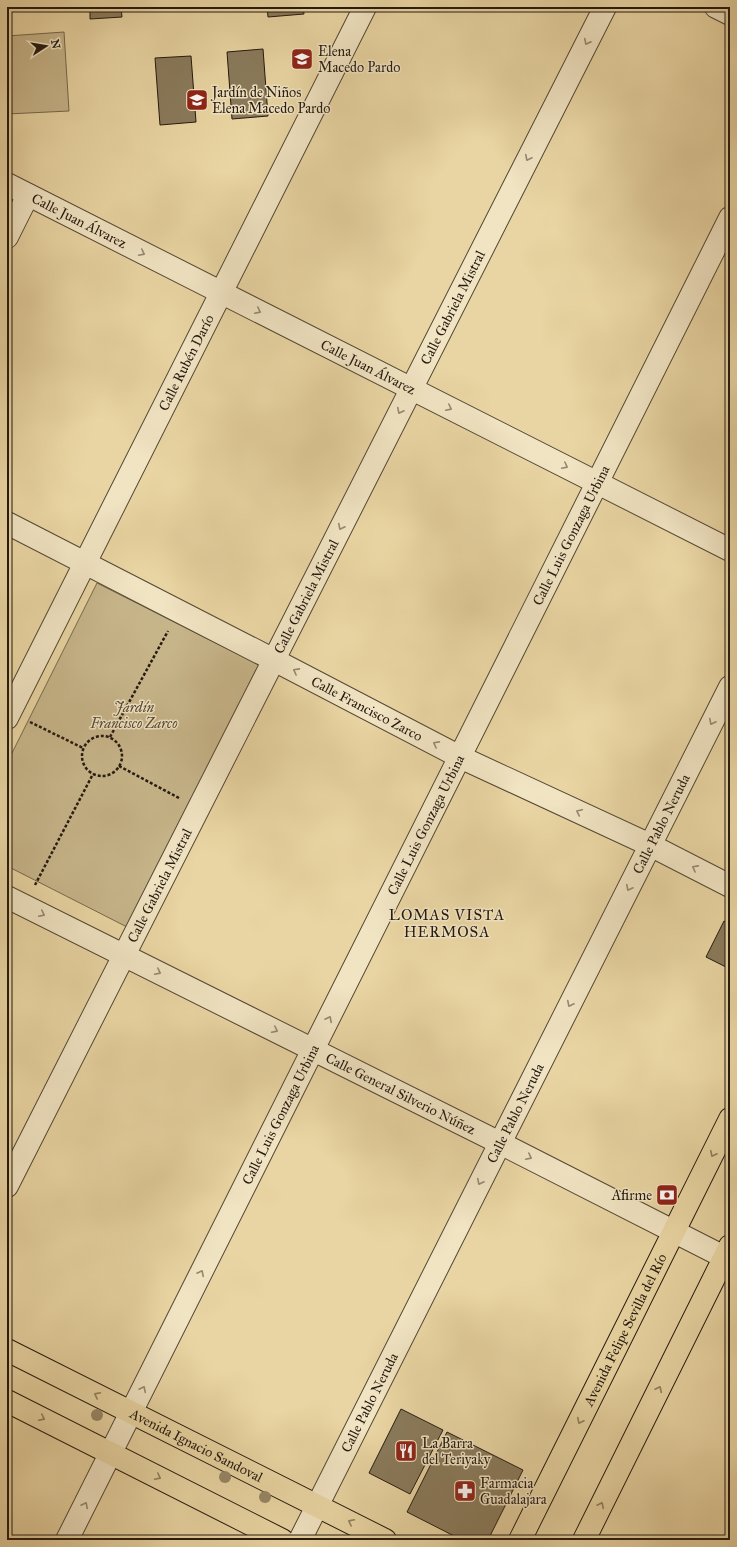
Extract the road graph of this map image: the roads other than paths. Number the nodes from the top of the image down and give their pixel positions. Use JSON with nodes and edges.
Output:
{"nodes":[{"id":1,"x":365,"y":7,"type":"edge"},
{"id":2,"x":605,"y":7,"type":"edge"},
{"id":3,"x":716,"y":7,"type":"edge"},
{"id":4,"x":730,"y":14,"type":"edge"},
{"id":5,"x":7,"y":184,"type":"edge"},
{"id":6,"x":28,"y":195,"type":"junction"},
{"id":7,"x":730,"y":218,"type":"edge"},
{"id":8,"x":7,"y":237,"type":"edge"},
{"id":9,"x":221,"y":293,"type":"junction"},
{"id":10,"x":411,"y":389,"type":"junction"},
{"id":11,"x":597,"y":483,"type":"junction"},
{"id":12,"x":7,"y":523,"type":"edge"},
{"id":13,"x":730,"y":550,"type":"edge"},
{"id":14,"x":85,"y":563,"type":"junction"},
{"id":15,"x":274,"y":660,"type":"junction"},
{"id":16,"x":730,"y":687,"type":"edge"},
{"id":17,"x":8,"y":715,"type":"edge"},
{"id":18,"x":460,"y":757,"type":"junction"},
{"id":19,"x":650,"y":845,"type":"junction"},
{"id":20,"x":730,"y":886,"type":"edge"},
{"id":21,"x":16,"y":901,"type":"edge"},
{"id":22,"x":124,"y":955,"type":"junction"},
{"id":23,"x":313,"y":1050,"type":"junction"},
{"id":24,"x":730,"y":1119,"type":"edge"},
{"id":25,"x":500,"y":1143,"type":"junction"},
{"id":26,"x":7,"y":1186,"type":"edge"},
{"id":27,"x":675,"y":1231,"type":"junction"},
{"id":28,"x":728,"y":1254,"type":"edge"},
{"id":29,"x":7,"y":1350,"type":"edge"},
{"id":30,"x":7,"y":1401,"type":"edge"},
{"id":31,"x":131,"y":1412,"type":"junction"},
{"id":32,"x":111,"y":1453,"type":"junction"},
{"id":33,"x":317,"y":1506,"type":"junction"},
{"id":34,"x":67,"y":1540,"type":"edge"},
{"id":35,"x":282,"y":1540,"type":"edge"},
{"id":36,"x":300,"y":1540,"type":"edge"},
{"id":37,"x":385,"y":1540,"type":"edge"},
{"id":38,"x":520,"y":1540,"type":"edge"},
{"id":39,"x":584,"y":1540,"type":"edge"}],
"edges":[{"from":1,"to":9,"type":"street","name":"Calle Rubén Darío"},
{"from":2,"to":10,"type":"street","name":"Calle Gabriela Mistral","one_way":true},
{"from":3,"to":4,"type":"street"},
{"from":5,"to":6,"type":"street","name":"Calle Juan Álvarez"},
{"from":6,"to":8,"type":"street"},
{"from":6,"to":9,"type":"street","name":"Calle Juan Álvarez","one_way":true},
{"from":7,"to":11,"type":"street","name":"Calle Luis Gonzaga Urbina"},
{"from":9,"to":10,"type":"street","name":"Calle Juan Álvarez","one_way":true},
{"from":9,"to":14,"type":"street","name":"Calle Rubén Darío"},
{"from":10,"to":11,"type":"street","name":"Calle Juan Álvarez","one_way":true},
{"from":10,"to":15,"type":"street","name":"Calle Gabriela Mistral","one_way":true},
{"from":11,"to":13,"type":"street","name":"Calle Juan Álvarez"},
{"from":11,"to":18,"type":"street","name":"Calle Luis Gonzaga Urbina"},
{"from":12,"to":14,"type":"street","name":"Calle Francisco Zarco"},
{"from":14,"to":15,"type":"street","name":"Calle Francisco Zarco"},
{"from":14,"to":17,"type":"street","name":"Calle Rubén Darío"},
{"from":18,"to":15,"type":"street","name":"Calle Francisco Zarco","one_way":true},
{"from":15,"to":22,"type":"street","name":"Calle Gabriela Mistral"},
{"from":16,"to":19,"type":"street","name":"Calle Pablo Neruda","one_way":true},
{"from":19,"to":18,"type":"street","name":"Calle Francisco Zarco","one_way":true},
{"from":23,"to":18,"type":"street","name":"Calle Luis Gonzaga Urbina","one_way":true},
{"from":20,"to":19,"type":"street","name":"Calle Francisco Zarco","one_way":true},
{"from":19,"to":25,"type":"street","name":"Calle Pablo Neruda","one_way":true},
{"from":21,"to":22,"type":"street","name":"Calle General Silverio Núñez","one_way":true},
{"from":22,"to":23,"type":"street","name":"Calle General Silverio Núñez","one_way":true},
{"from":22,"to":26,"type":"street","name":"Calle Gabriela Mistral"},
{"from":23,"to":25,"type":"street","name":"Calle General Silverio Núñez"},
{"from":31,"to":23,"type":"street","name":"Calle Luis Gonzaga Urbina","one_way":true},
{"from":24,"to":27,"type":"main road","name":"Avenida Felipe Sevilla del Río","one_way":true},
{"from":25,"to":27,"type":"street","name":"Calle General Silverio Núñez","one_way":true},
{"from":25,"to":33,"type":"street","name":"Calle Pablo Neruda","one_way":true},
{"from":27,"to":28,"type":"street","name":"Calle General Silverio Núñez"},
{"from":27,"to":38,"type":"main road","name":"Avenida Felipe Sevilla del Río","one_way":true},
{"from":39,"to":28,"type":"main road","one_way":true},
{"from":31,"to":29,"type":"main road","name":"Avenida Ignacio Sandoval","one_way":true},
{"from":30,"to":32,"type":"main road","one_way":true},
{"from":31,"to":32,"type":"street","name":"Calle Luis Gonzaga Urbina"},
{"from":31,"to":33,"type":"main road","name":"Avenida Ignacio Sandoval"},
{"from":34,"to":32,"type":"street","name":"Calle Luis Gonzaga Urbina","one_way":true},
{"from":32,"to":35,"type":"main road","one_way":true},
{"from":33,"to":36,"type":"street","name":"Calle Pablo Neruda"},
{"from":37,"to":33,"type":"main road","name":"Avenida Ignacio Sandoval","one_way":true}]}
